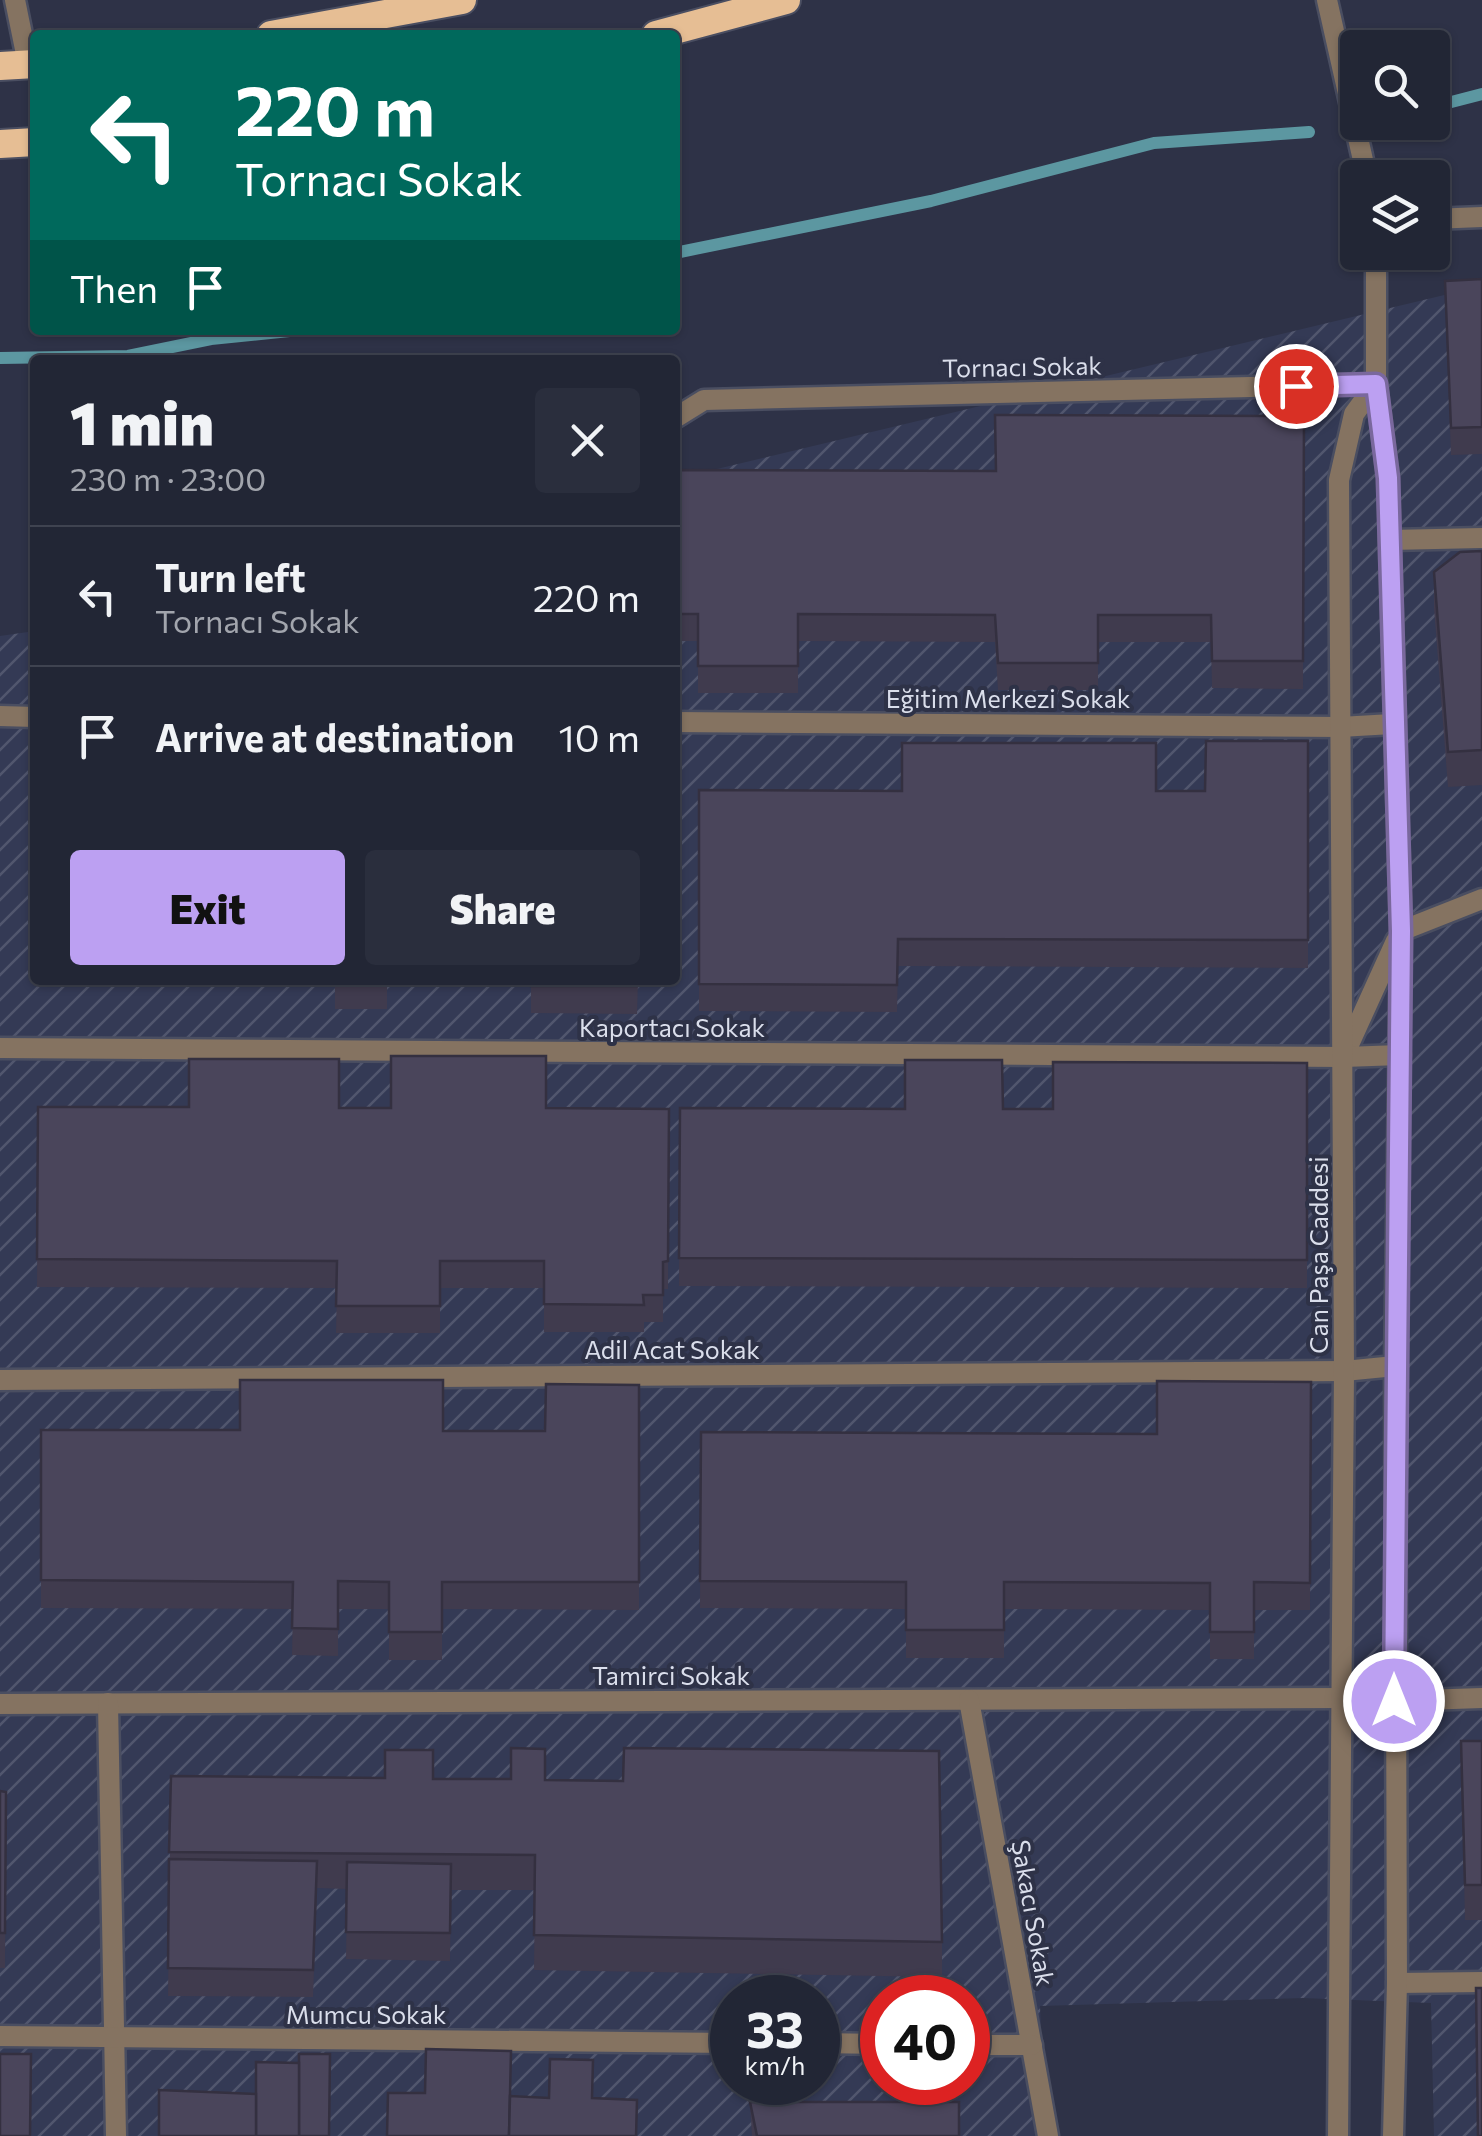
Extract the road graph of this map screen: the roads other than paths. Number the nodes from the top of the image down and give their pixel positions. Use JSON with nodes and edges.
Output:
{"nodes":[{"id":1,"x":15,"y":0,"type":"edge"},
{"id":2,"x":462,"y":0,"type":"edge"},
{"id":3,"x":786,"y":0,"type":"edge"},
{"id":4,"x":1327,"y":0,"type":"edge"},
{"id":5,"x":298,"y":30,"type":"edge"},
{"id":6,"x":675,"y":30,"type":"edge"},
{"id":7,"x":30,"y":56,"type":"edge"},
{"id":8,"x":30,"y":64,"type":"edge"},
{"id":9,"x":0,"y":66,"type":"edge"},
{"id":10,"x":30,"y":142,"type":"edge"},
{"id":11,"x":0,"y":144,"type":"edge"},
{"id":12,"x":1363,"y":160,"type":"edge"},
{"id":13,"x":1482,"y":217,"type":"edge"},
{"id":14,"x":1450,"y":218,"type":"edge"},
{"id":15,"x":1376,"y":270,"type":"edge"},
{"id":16,"x":1376,"y":384,"type":"junction"},
{"id":17,"x":680,"y":415,"type":"edge"},
{"id":18,"x":1482,"y":538,"type":"edge"},
{"id":19,"x":1390,"y":540,"type":"junction"},
{"id":20,"x":0,"y":716,"type":"edge"},
{"id":21,"x":30,"y":717,"type":"edge"},
{"id":22,"x":680,"y":722,"type":"edge"},
{"id":23,"x":1392,"y":724,"type":"junction"},
{"id":24,"x":1340,"y":727,"type":"junction"},
{"id":25,"x":1482,"y":898,"type":"edge"},
{"id":26,"x":1401,"y":931,"type":"junction"},
{"id":27,"x":0,"y":1048,"type":"edge"},
{"id":28,"x":1400,"y":1055,"type":"junction"},
{"id":29,"x":1344,"y":1057,"type":"junction"},
{"id":30,"x":1395,"y":1366,"type":"junction"},
{"id":31,"x":1344,"y":1371,"type":"junction"},
{"id":32,"x":0,"y":1380,"type":"edge"},
{"id":33,"x":1343,"y":1698,"type":"junction"},
{"id":34,"x":1482,"y":1698,"type":"edge"},
{"id":35,"x":969,"y":1700,"type":"junction"},
{"id":36,"x":1394,"y":1701,"type":"junction"},
{"id":37,"x":108,"y":1703,"type":"junction"},
{"id":38,"x":0,"y":1704,"type":"edge"},
{"id":39,"x":1482,"y":1982,"type":"edge"},
{"id":40,"x":1397,"y":1983,"type":"junction"},
{"id":41,"x":0,"y":2036,"type":"edge"},
{"id":42,"x":114,"y":2038,"type":"junction"},
{"id":43,"x":710,"y":2042,"type":"edge"},
{"id":44,"x":990,"y":2044,"type":"edge"},
{"id":45,"x":1032,"y":2045,"type":"junction"},
{"id":46,"x":116,"y":2136,"type":"edge"},
{"id":47,"x":1048,"y":2136,"type":"edge"},
{"id":48,"x":1338,"y":2136,"type":"edge"},
{"id":49,"x":1393,"y":2136,"type":"edge"}],
"edges":[{"from":1,"to":7,"type":"street"},
{"from":2,"to":5,"type":"highway"},
{"from":3,"to":6,"type":"highway"},
{"from":4,"to":12,"type":"street"},
{"from":8,"to":9,"type":"highway"},
{"from":10,"to":11,"type":"highway"},
{"from":13,"to":14,"type":"street"},
{"from":15,"to":16,"type":"street"},
{"from":16,"to":17,"type":"street","name":"Tornacı Sokak"},
{"from":16,"to":19,"type":"street"},
{"from":16,"to":24,"type":"street","name":"Can Paşa Caddesi"},
{"from":18,"to":19,"type":"street"},
{"from":19,"to":23,"type":"street"},
{"from":20,"to":21,"type":"street"},
{"from":22,"to":24,"type":"street","name":"Eğitim Merkezi Sokak"},
{"from":23,"to":24,"type":"street","name":"Eğitim Merkezi Sokak"},
{"from":23,"to":26,"type":"street"},
{"from":24,"to":29,"type":"street","name":"Can Paşa Caddesi"},
{"from":25,"to":26,"type":"street"},
{"from":26,"to":28,"type":"street"},
{"from":26,"to":29,"type":"street"},
{"from":27,"to":29,"type":"street","name":"Kaportacı Sokak"},
{"from":28,"to":29,"type":"street","name":"Kaportacı Sokak"},
{"from":28,"to":30,"type":"street"},
{"from":29,"to":31,"type":"street","name":"Can Paşa Caddesi"},
{"from":30,"to":31,"type":"street","name":"Adil Acat Sokak"},
{"from":30,"to":36,"type":"street"},
{"from":31,"to":32,"type":"street","name":"Adil Acat Sokak"},
{"from":31,"to":33,"type":"street","name":"Can Paşa Caddesi"},
{"from":33,"to":35,"type":"street","name":"Tamirci Sokak"},
{"from":33,"to":36,"type":"street","name":"Tamirci Sokak"},
{"from":33,"to":48,"type":"street","name":"Can Paşa Caddesi"},
{"from":34,"to":36,"type":"street"},
{"from":35,"to":37,"type":"street","name":"Tamirci Sokak"},
{"from":35,"to":45,"type":"street","name":"Şakacı Sokak"},
{"from":36,"to":40,"type":"street"},
{"from":37,"to":38,"type":"street","name":"Tamirci Sokak"},
{"from":37,"to":42,"type":"street"},
{"from":39,"to":40,"type":"street"},
{"from":40,"to":49,"type":"street"},
{"from":41,"to":42,"type":"street","name":"Mumcu Sokak"},
{"from":42,"to":43,"type":"street","name":"Mumcu Sokak"},
{"from":42,"to":46,"type":"street"},
{"from":44,"to":45,"type":"street"},
{"from":45,"to":47,"type":"street","name":"Şakacı Sokak"}]}
